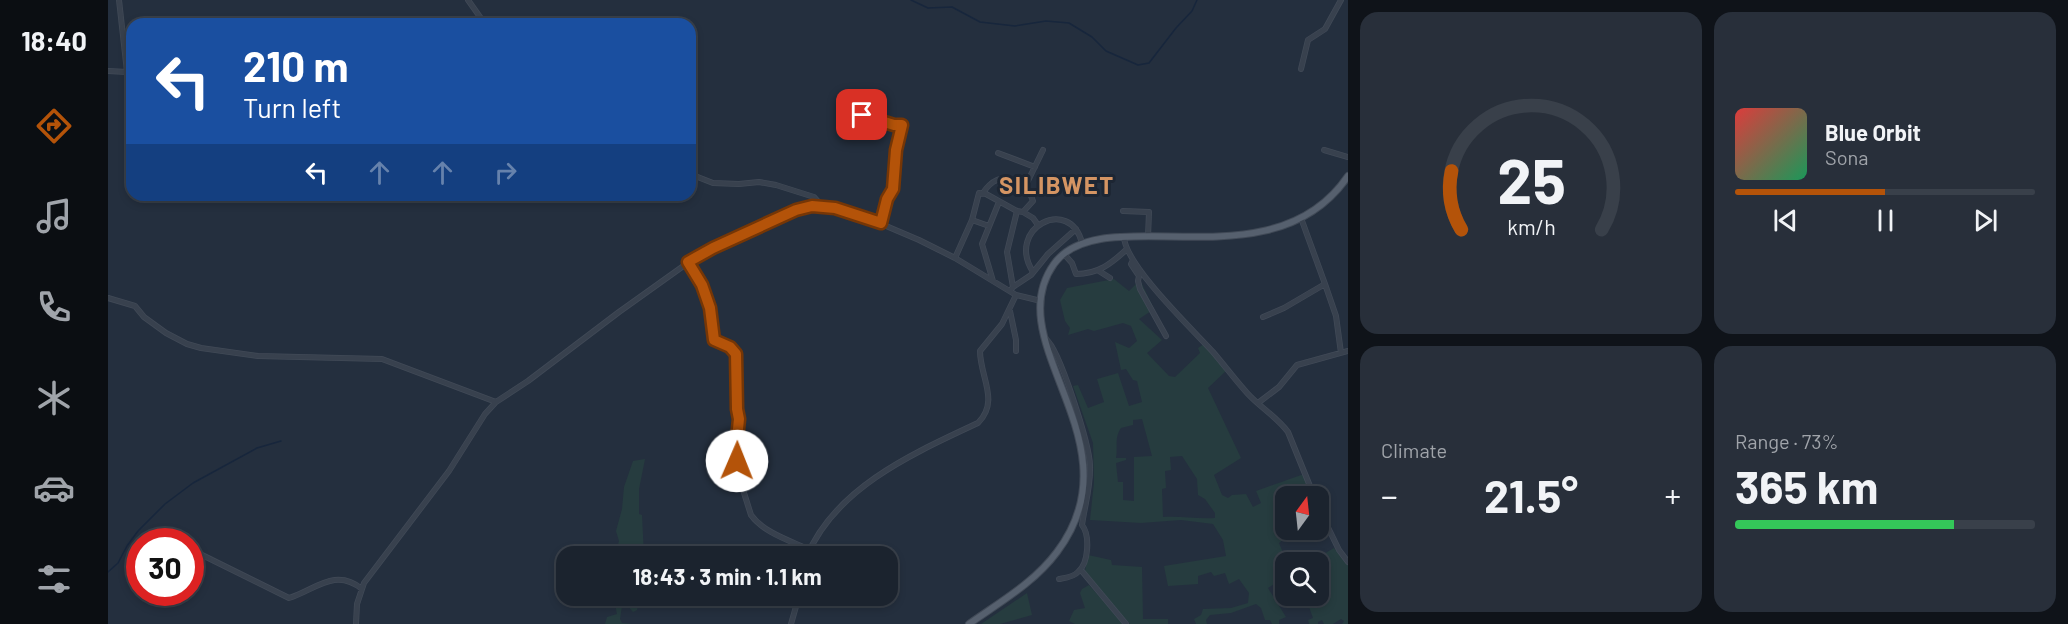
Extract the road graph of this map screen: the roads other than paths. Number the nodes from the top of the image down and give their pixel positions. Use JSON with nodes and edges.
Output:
{"nodes":[{"id":1,"x":119,"y":0,"type":"edge"},
{"id":2,"x":468,"y":0,"type":"edge"},
{"id":3,"x":1341,"y":0,"type":"edge"},
{"id":4,"x":481,"y":18,"type":"edge"},
{"id":5,"x":126,"y":63,"type":"edge"},
{"id":6,"x":1301,"y":69,"type":"dead end"},
{"id":7,"x":108,"y":71,"type":"edge"},
{"id":8,"x":126,"y":72,"type":"edge"},
{"id":9,"x":848,"y":110,"type":"dead end"},
{"id":10,"x":1043,"y":150,"type":"dead end"},
{"id":11,"x":1324,"y":150,"type":"dead end"},
{"id":12,"x":998,"y":153,"type":"dead end"},
{"id":13,"x":1348,"y":157,"type":"edge"},
{"id":14,"x":1035,"y":167,"type":"junction"},
{"id":15,"x":696,"y":176,"type":"edge"},
{"id":16,"x":1348,"y":176,"type":"edge"},
{"id":17,"x":1024,"y":189,"type":"junction"},
{"id":18,"x":983,"y":193,"type":"junction"},
{"id":19,"x":999,"y":202,"type":"junction"},
{"id":20,"x":822,"y":206,"type":"junction"},
{"id":21,"x":1017,"y":211,"type":"junction"},
{"id":22,"x":1123,"y":211,"type":"dead end"},
{"id":23,"x":1023,"y":212,"type":"junction"},
{"id":24,"x":1301,"y":218,"type":"junction"},
{"id":25,"x":972,"y":220,"type":"junction"},
{"id":26,"x":881,"y":223,"type":"junction"},
{"id":27,"x":1038,"y":225,"type":"junction"},
{"id":28,"x":988,"y":226,"type":"junction"},
{"id":29,"x":1076,"y":229,"type":"junction"},
{"id":30,"x":1124,"y":237,"type":"junction"},
{"id":31,"x":1148,"y":237,"type":"junction"},
{"id":32,"x":1082,"y":243,"type":"junction"},
{"id":33,"x":1127,"y":249,"type":"junction"},
{"id":34,"x":1064,"y":254,"type":"junction"},
{"id":35,"x":956,"y":258,"type":"junction"},
{"id":36,"x":1045,"y":258,"type":"junction"},
{"id":37,"x":1133,"y":260,"type":"junction"},
{"id":38,"x":1057,"y":261,"type":"junction"},
{"id":39,"x":688,"y":262,"type":"junction"},
{"id":40,"x":1033,"y":272,"type":"junction"},
{"id":41,"x":1099,"y":272,"type":"junction"},
{"id":42,"x":1110,"y":278,"type":"dead end"},
{"id":43,"x":993,"y":281,"type":"junction"},
{"id":44,"x":1325,"y":284,"type":"junction"},
{"id":45,"x":1012,"y":289,"type":"junction"},
{"id":46,"x":1016,"y":295,"type":"junction"},
{"id":47,"x":108,"y":298,"type":"edge"},
{"id":48,"x":1041,"y":301,"type":"junction"},
{"id":49,"x":1010,"y":310,"type":"junction"},
{"id":50,"x":1263,"y":317,"type":"dead end"},
{"id":51,"x":1166,"y":336,"type":"dead end"},
{"id":52,"x":1016,"y":351,"type":"dead end"},
{"id":53,"x":1348,"y":351,"type":"edge"},
{"id":54,"x":1341,"y":352,"type":"junction"},
{"id":55,"x":496,"y":402,"type":"junction"},
{"id":56,"x":1258,"y":403,"type":"junction"},
{"id":57,"x":1310,"y":486,"type":"edge"},
{"id":58,"x":1078,"y":524,"type":"junction"},
{"id":59,"x":1329,"y":530,"type":"edge"},
{"id":60,"x":801,"y":546,"type":"edge"},
{"id":61,"x":812,"y":546,"type":"edge"},
{"id":62,"x":204,"y":556,"type":"edge"},
{"id":63,"x":1348,"y":562,"type":"edge"},
{"id":64,"x":1081,"y":570,"type":"junction"},
{"id":65,"x":1059,"y":579,"type":"dead end"},
{"id":66,"x":362,"y":589,"type":"junction"},
{"id":67,"x":796,"y":606,"type":"edge"},
{"id":68,"x":356,"y":624,"type":"edge"},
{"id":69,"x":791,"y":624,"type":"edge"},
{"id":70,"x":969,"y":624,"type":"edge"},
{"id":71,"x":1126,"y":624,"type":"edge"}],
"edges":[{"from":1,"to":5,"type":"street"},
{"from":2,"to":4,"type":"street"},
{"from":3,"to":6,"type":"street"},
{"from":7,"to":8,"type":"street"},
{"from":9,"to":26,"type":"street"},
{"from":10,"to":14,"type":"street"},
{"from":11,"to":13,"type":"street"},
{"from":12,"to":14,"type":"street"},
{"from":14,"to":17,"type":"street"},
{"from":15,"to":20,"type":"street"},
{"from":16,"to":24,"type":"main road"},
{"from":17,"to":18,"type":"street"},
{"from":17,"to":23,"type":"street"},
{"from":18,"to":19,"type":"street"},
{"from":18,"to":25,"type":"street"},
{"from":19,"to":21,"type":"street"},
{"from":19,"to":28,"type":"street"},
{"from":20,"to":26,"type":"street"},
{"from":20,"to":39,"type":"street"},
{"from":21,"to":23,"type":"street"},
{"from":21,"to":45,"type":"street"},
{"from":22,"to":31,"type":"street"},
{"from":23,"to":27,"type":"street"},
{"from":24,"to":31,"type":"main road"},
{"from":24,"to":44,"type":"street"},
{"from":25,"to":28,"type":"street"},
{"from":25,"to":35,"type":"street"},
{"from":26,"to":35,"type":"street"},
{"from":27,"to":29,"type":"street"},
{"from":27,"to":40,"type":"street"},
{"from":28,"to":43,"type":"street"},
{"from":29,"to":32,"type":"street"},
{"from":29,"to":36,"type":"street"},
{"from":30,"to":31,"type":"main road"},
{"from":30,"to":32,"type":"main road"},
{"from":30,"to":33,"type":"street"},
{"from":32,"to":34,"type":"main road"},
{"from":33,"to":37,"type":"street"},
{"from":33,"to":41,"type":"street"},
{"from":34,"to":38,"type":"main road"},
{"from":34,"to":41,"type":"street"},
{"from":35,"to":43,"type":"street"},
{"from":36,"to":38,"type":"street"},
{"from":36,"to":40,"type":"street"},
{"from":37,"to":51,"type":"street"},
{"from":37,"to":56,"type":"street"},
{"from":38,"to":48,"type":"main road"},
{"from":39,"to":55,"type":"street"},
{"from":39,"to":60,"type":"street"},
{"from":40,"to":45,"type":"street"},
{"from":41,"to":42,"type":"street"},
{"from":43,"to":45,"type":"street"},
{"from":44,"to":50,"type":"street"},
{"from":44,"to":54,"type":"street"},
{"from":45,"to":46,"type":"street"},
{"from":46,"to":48,"type":"street"},
{"from":46,"to":49,"type":"street"},
{"from":47,"to":55,"type":"street"},
{"from":48,"to":58,"type":"main road"},
{"from":49,"to":52,"type":"street"},
{"from":49,"to":61,"type":"street"},
{"from":53,"to":54,"type":"street"},
{"from":54,"to":56,"type":"street"},
{"from":55,"to":66,"type":"street"},
{"from":56,"to":57,"type":"street"},
{"from":58,"to":64,"type":"street"},
{"from":58,"to":70,"type":"main road"},
{"from":59,"to":63,"type":"street"},
{"from":62,"to":66,"type":"street"},
{"from":64,"to":65,"type":"street"},
{"from":64,"to":71,"type":"street"},
{"from":66,"to":68,"type":"street"},
{"from":67,"to":69,"type":"street"}]}
